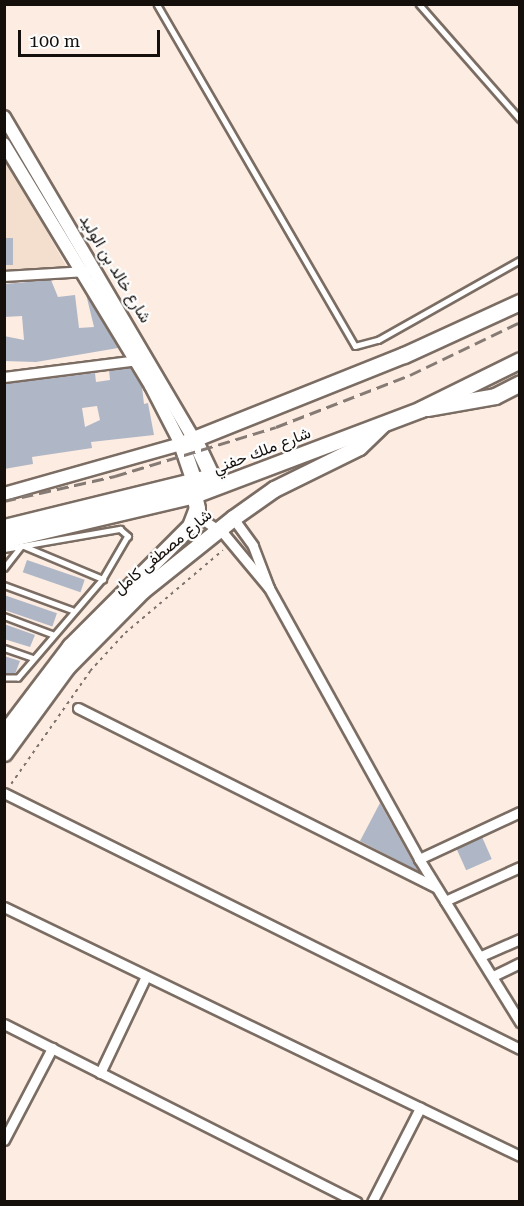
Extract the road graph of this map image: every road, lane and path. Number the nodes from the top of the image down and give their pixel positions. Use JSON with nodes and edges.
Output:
{"nodes":[{"id":1,"x":157,"y":4,"type":"edge"},
{"id":2,"x":419,"y":4,"type":"edge"},
{"id":3,"x":4,"y":117,"type":"edge"},
{"id":4,"x":519,"y":119,"type":"edge"},
{"id":5,"x":8,"y":139,"type":"edge"},
{"id":6,"x":519,"y":260,"type":"edge"},
{"id":7,"x":97,"y":270,"type":"junction"},
{"id":8,"x":81,"y":272,"type":"junction"},
{"id":9,"x":4,"y":276,"type":"edge"},
{"id":10,"x":519,"y":302,"type":"edge"},
{"id":11,"x":150,"y":359,"type":"junction"},
{"id":12,"x":134,"y":360,"type":"junction"},
{"id":13,"x":519,"y":360,"type":"edge"},
{"id":14,"x":4,"y":377,"type":"edge"},
{"id":15,"x":519,"y":383,"type":"edge"},
{"id":16,"x":421,"y":409,"type":"junction"},
{"id":17,"x":382,"y":424,"type":"junction"},
{"id":18,"x":188,"y":442,"type":"junction"},
{"id":19,"x":214,"y":481,"type":"junction"},
{"id":20,"x":194,"y":488,"type":"junction"},
{"id":21,"x":4,"y":494,"type":"edge"},
{"id":22,"x":196,"y":515,"type":"junction"},
{"id":23,"x":239,"y":526,"type":"junction"},
{"id":24,"x":4,"y":528,"type":"edge"},
{"id":25,"x":226,"y":537,"type":"junction"},
{"id":26,"x":4,"y":540,"type":"edge"},
{"id":27,"x":22,"y":546,"type":"junction"},
{"id":28,"x":4,"y":549,"type":"edge"},
{"id":29,"x":4,"y":568,"type":"edge"},
{"id":30,"x":103,"y":579,"type":"junction"},
{"id":31,"x":4,"y":585,"type":"edge"},
{"id":32,"x":269,"y":588,"type":"junction"},
{"id":33,"x":72,"y":610,"type":"junction"},
{"id":34,"x":4,"y":616,"type":"edge"},
{"id":35,"x":52,"y":634,"type":"junction"},
{"id":36,"x":4,"y":648,"type":"edge"},
{"id":37,"x":33,"y":658,"type":"junction"},
{"id":38,"x":4,"y":678,"type":"edge"},
{"id":39,"x":78,"y":708,"type":"dead end"},
{"id":40,"x":9,"y":717,"type":"edge"},
{"id":41,"x":4,"y":733,"type":"edge"},
{"id":42,"x":4,"y":753,"type":"edge"},
{"id":43,"x":5,"y":793,"type":"edge"},
{"id":44,"x":519,"y":812,"type":"edge"},
{"id":45,"x":419,"y":859,"type":"junction"},
{"id":46,"x":519,"y":867,"type":"edge"},
{"id":47,"x":436,"y":887,"type":"junction"},
{"id":48,"x":445,"y":901,"type":"junction"},
{"id":49,"x":4,"y":907,"type":"edge"},
{"id":50,"x":519,"y":939,"type":"edge"},
{"id":51,"x":481,"y":956,"type":"junction"},
{"id":52,"x":519,"y":963,"type":"edge"},
{"id":53,"x":146,"y":976,"type":"junction"},
{"id":54,"x":493,"y":976,"type":"junction"},
{"id":55,"x":519,"y":999,"type":"edge"},
{"id":56,"x":510,"y":1003,"type":"junction"},
{"id":57,"x":519,"y":1022,"type":"edge"},
{"id":58,"x":4,"y":1024,"type":"edge"},
{"id":59,"x":52,"y":1048,"type":"junction"},
{"id":60,"x":519,"y":1049,"type":"edge"},
{"id":61,"x":100,"y":1073,"type":"junction"},
{"id":62,"x":420,"y":1108,"type":"junction"},
{"id":63,"x":4,"y":1140,"type":"edge"},
{"id":64,"x":519,"y":1156,"type":"edge"},
{"id":65,"x":357,"y":1202,"type":"edge"},
{"id":66,"x":372,"y":1202,"type":"edge"}],
"edges":[{"from":1,"to":6,"type":"lane"},
{"from":2,"to":4,"type":"lane"},
{"from":3,"to":5,"type":"street","name":"شارع خالد بن الوليد"},
{"from":5,"to":7,"type":"street","name":"شارع خالد بن الوليد"},
{"from":5,"to":8,"type":"street","name":"شارع خالد بن الوليد"},
{"from":7,"to":8,"type":"street"},
{"from":7,"to":11,"type":"street","name":"شارع خالد بن الوليد"},
{"from":8,"to":9,"type":"street"},
{"from":8,"to":12,"type":"street","name":"شارع خالد بن الوليد"},
{"from":10,"to":18,"type":"main road"},
{"from":11,"to":12,"type":"street"},
{"from":11,"to":18,"type":"street","name":"شارع خالد بن الوليد"},
{"from":12,"to":14,"type":"street"},
{"from":12,"to":18,"type":"street","name":"شارع خالد بن الوليد"},
{"from":13,"to":16,"type":"main road","name":"شارع ملك حفني"},
{"from":15,"to":16,"type":"main road"},
{"from":16,"to":17,"type":"main road","name":"شارع ملك حفني"},
{"from":17,"to":19,"type":"main road","name":"شارع ملك حفني"},
{"from":17,"to":23,"type":"main road","name":"شارع مصطفى كامل"},
{"from":18,"to":19,"type":"main road"},
{"from":18,"to":20,"type":"main road","name":"شارع مصطفى كامل"},
{"from":18,"to":21,"type":"street"},
{"from":19,"to":20,"type":"main road","name":"شارع ملك حفني"},
{"from":20,"to":22,"type":"main road","name":"شارع مصطفى كامل"},
{"from":20,"to":24,"type":"main road","name":"شارع ملك حفني"},
{"from":20,"to":26,"type":"main road","name":"شارع ملك حفني"},
{"from":22,"to":25,"type":"street"},
{"from":22,"to":40,"type":"main road","name":"شارع مصطفى كامل"},
{"from":23,"to":25,"type":"main road","name":"شارع مصطفى كامل"},
{"from":23,"to":32,"type":"street"},
{"from":25,"to":32,"type":"street"},
{"from":25,"to":42,"type":"main road","name":"شارع مصطفى كامل"},
{"from":25,"to":43,"type":"path"},
{"from":27,"to":28,"type":"lane"},
{"from":27,"to":29,"type":"lane"},
{"from":27,"to":30,"type":"lane"},
{"from":27,"to":30,"type":"lane"},
{"from":30,"to":33,"type":"lane"},
{"from":31,"to":33,"type":"lane"},
{"from":32,"to":45,"type":"street"},
{"from":33,"to":35,"type":"lane"},
{"from":34,"to":35,"type":"lane"},
{"from":35,"to":37,"type":"lane"},
{"from":36,"to":37,"type":"lane"},
{"from":37,"to":38,"type":"lane"},
{"from":39,"to":47,"type":"street"},
{"from":40,"to":41,"type":"main road","name":"شارع مصطفى كامل"},
{"from":43,"to":60,"type":"street"},
{"from":44,"to":45,"type":"street"},
{"from":45,"to":47,"type":"street"},
{"from":46,"to":48,"type":"street"},
{"from":47,"to":48,"type":"street"},
{"from":48,"to":51,"type":"street"},
{"from":49,"to":53,"type":"street"},
{"from":50,"to":51,"type":"street"},
{"from":51,"to":54,"type":"street"},
{"from":52,"to":54,"type":"street"},
{"from":53,"to":61,"type":"street"},
{"from":53,"to":62,"type":"street"},
{"from":54,"to":56,"type":"street"},
{"from":55,"to":56,"type":"street"},
{"from":56,"to":57,"type":"street"},
{"from":58,"to":59,"type":"street"},
{"from":59,"to":61,"type":"street"},
{"from":59,"to":63,"type":"street"},
{"from":61,"to":65,"type":"street"},
{"from":62,"to":64,"type":"street"},
{"from":62,"to":66,"type":"street"}]}
